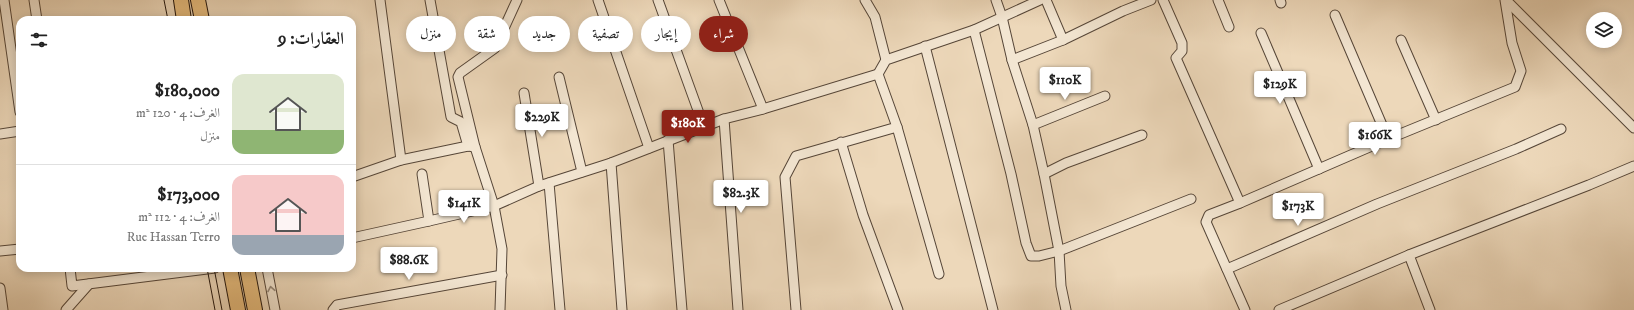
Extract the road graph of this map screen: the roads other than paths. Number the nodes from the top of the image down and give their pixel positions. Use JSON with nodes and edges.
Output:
{"nodes":[{"id":1,"x":4,"y":0,"type":"edge"},
{"id":2,"x":34,"y":0,"type":"edge"},
{"id":3,"x":181,"y":0,"type":"edge"},
{"id":4,"x":198,"y":0,"type":"edge"},
{"id":5,"x":380,"y":0,"type":"edge"},
{"id":6,"x":430,"y":0,"type":"edge"},
{"id":7,"x":517,"y":0,"type":"edge"},
{"id":8,"x":598,"y":0,"type":"edge"},
{"id":9,"x":658,"y":0,"type":"edge"},
{"id":10,"x":719,"y":0,"type":"edge"},
{"id":11,"x":865,"y":0,"type":"edge"},
{"id":12,"x":996,"y":0,"type":"edge"},
{"id":13,"x":1040,"y":0,"type":"edge"},
{"id":14,"x":1046,"y":0,"type":"edge"},
{"id":15,"x":1151,"y":0,"type":"edge"},
{"id":16,"x":1163,"y":0,"type":"edge"},
{"id":17,"x":1218,"y":0,"type":"edge"},
{"id":18,"x":1505,"y":0,"type":"edge"},
{"id":19,"x":1335,"y":15,"type":"dead end"},
{"id":20,"x":36,"y":16,"type":"edge"},
{"id":21,"x":183,"y":16,"type":"edge"},
{"id":22,"x":201,"y":16,"type":"edge"},
{"id":23,"x":1002,"y":17,"type":"junction"},
{"id":24,"x":1229,"y":27,"type":"dead end"},
{"id":25,"x":974,"y":30,"type":"junction"},
{"id":26,"x":1261,"y":33,"type":"dead end"},
{"id":27,"x":1062,"y":40,"type":"junction"},
{"id":28,"x":1401,"y":40,"type":"dead end"},
{"id":29,"x":924,"y":46,"type":"junction"},
{"id":30,"x":886,"y":60,"type":"junction"},
{"id":31,"x":1012,"y":60,"type":"junction"},
{"id":32,"x":878,"y":74,"type":"junction"},
{"id":33,"x":559,"y":77,"type":"dead end"},
{"id":34,"x":16,"y":84,"type":"edge"},
{"id":35,"x":524,"y":93,"type":"dead end"},
{"id":36,"x":1105,"y":96,"type":"dead end"},
{"id":37,"x":763,"y":109,"type":"junction"},
{"id":38,"x":724,"y":119,"type":"junction"},
{"id":39,"x":1436,"y":120,"type":"junction"},
{"id":40,"x":1033,"y":125,"type":"junction"},
{"id":41,"x":704,"y":127,"type":"junction"},
{"id":42,"x":897,"y":127,"type":"junction"},
{"id":43,"x":1634,"y":128,"type":"edge"},
{"id":44,"x":1561,"y":129,"type":"dead end"},
{"id":45,"x":16,"y":131,"type":"edge"},
{"id":46,"x":0,"y":134,"type":"edge"},
{"id":47,"x":1142,"y":135,"type":"dead end"},
{"id":48,"x":1388,"y":139,"type":"junction"},
{"id":49,"x":668,"y":140,"type":"junction"},
{"id":50,"x":841,"y":142,"type":"junction"},
{"id":51,"x":472,"y":147,"type":"junction"},
{"id":52,"x":649,"y":148,"type":"junction"},
{"id":53,"x":401,"y":160,"type":"junction"},
{"id":54,"x":611,"y":163,"type":"junction"},
{"id":55,"x":1634,"y":166,"type":"edge"},
{"id":56,"x":1319,"y":169,"type":"junction"},
{"id":57,"x":582,"y":172,"type":"junction"},
{"id":58,"x":422,"y":174,"type":"dead end"},
{"id":59,"x":1044,"y":174,"type":"junction"},
{"id":60,"x":356,"y":176,"type":"edge"},
{"id":61,"x":549,"y":183,"type":"junction"},
{"id":62,"x":539,"y":186,"type":"junction"},
{"id":63,"x":1192,"y":199,"type":"dead end"},
{"id":64,"x":1240,"y":203,"type":"junction"},
{"id":65,"x":494,"y":206,"type":"junction"},
{"id":66,"x":429,"y":221,"type":"junction"},
{"id":67,"x":356,"y":237,"type":"edge"},
{"id":68,"x":16,"y":249,"type":"edge"},
{"id":69,"x":0,"y":251,"type":"edge"},
{"id":70,"x":1059,"y":251,"type":"junction"},
{"id":71,"x":1409,"y":255,"type":"junction"},
{"id":72,"x":1227,"y":270,"type":"junction"},
{"id":73,"x":70,"y":272,"type":"edge"},
{"id":74,"x":184,"y":272,"type":"edge"},
{"id":75,"x":231,"y":272,"type":"edge"},
{"id":76,"x":248,"y":272,"type":"edge"},
{"id":77,"x":269,"y":272,"type":"edge"},
{"id":78,"x":939,"y":274,"type":"dead end"},
{"id":79,"x":502,"y":275,"type":"junction"},
{"id":80,"x":90,"y":284,"type":"junction"},
{"id":81,"x":0,"y":288,"type":"edge"},
{"id":82,"x":4,"y":310,"type":"edge"},
{"id":83,"x":66,"y":310,"type":"edge"},
{"id":84,"x":238,"y":310,"type":"edge"},
{"id":85,"x":255,"y":310,"type":"edge"},
{"id":86,"x":275,"y":310,"type":"edge"},
{"id":87,"x":333,"y":310,"type":"edge"},
{"id":88,"x":500,"y":310,"type":"edge"},
{"id":89,"x":560,"y":310,"type":"edge"},
{"id":90,"x":622,"y":310,"type":"edge"},
{"id":91,"x":682,"y":310,"type":"edge"},
{"id":92,"x":738,"y":310,"type":"edge"},
{"id":93,"x":796,"y":310,"type":"edge"},
{"id":94,"x":898,"y":310,"type":"edge"},
{"id":95,"x":993,"y":310,"type":"edge"},
{"id":96,"x":1066,"y":310,"type":"edge"},
{"id":97,"x":1245,"y":310,"type":"edge"},
{"id":98,"x":1279,"y":310,"type":"edge"},
{"id":99,"x":1430,"y":310,"type":"edge"}],
"edges":[{"from":1,"to":34,"type":"street"},
{"from":2,"to":20,"type":"street"},
{"from":3,"to":21,"type":"main road"},
{"from":4,"to":22,"type":"main road"},
{"from":5,"to":53,"type":"street"},
{"from":6,"to":51,"type":"street"},
{"from":7,"to":51,"type":"street"},
{"from":8,"to":52,"type":"street"},
{"from":9,"to":41,"type":"street"},
{"from":10,"to":37,"type":"street"},
{"from":11,"to":30,"type":"street"},
{"from":12,"to":23,"type":"street"},
{"from":13,"to":23,"type":"street"},
{"from":14,"to":27,"type":"street"},
{"from":15,"to":27,"type":"street"},
{"from":16,"to":64,"type":"street"},
{"from":17,"to":24,"type":"street"},
{"from":18,"to":39,"type":"street"},
{"from":18,"to":43,"type":"street"},
{"from":19,"to":48,"type":"street"},
{"from":23,"to":25,"type":"street"},
{"from":23,"to":31,"type":"street"},
{"from":25,"to":29,"type":"street"},
{"from":25,"to":70,"type":"street"},
{"from":26,"to":56,"type":"street"},
{"from":27,"to":31,"type":"street"},
{"from":28,"to":39,"type":"street"},
{"from":29,"to":30,"type":"street"},
{"from":29,"to":95,"type":"street"},
{"from":30,"to":32,"type":"street"},
{"from":31,"to":40,"type":"street"},
{"from":32,"to":37,"type":"street"},
{"from":32,"to":42,"type":"street"},
{"from":33,"to":57,"type":"street"},
{"from":35,"to":62,"type":"street"},
{"from":36,"to":40,"type":"street"},
{"from":37,"to":38,"type":"street"},
{"from":38,"to":41,"type":"street"},
{"from":38,"to":92,"type":"street"},
{"from":39,"to":48,"type":"street"},
{"from":40,"to":59,"type":"street"},
{"from":41,"to":49,"type":"street"},
{"from":42,"to":50,"type":"street"},
{"from":42,"to":78,"type":"street"},
{"from":44,"to":72,"type":"street"},
{"from":45,"to":46,"type":"street"},
{"from":47,"to":59,"type":"street"},
{"from":48,"to":56,"type":"street"},
{"from":49,"to":52,"type":"street"},
{"from":49,"to":91,"type":"street"},
{"from":50,"to":93,"type":"street"},
{"from":50,"to":94,"type":"street"},
{"from":51,"to":53,"type":"street"},
{"from":51,"to":65,"type":"street"},
{"from":52,"to":54,"type":"street"},
{"from":53,"to":60,"type":"street"},
{"from":54,"to":57,"type":"street"},
{"from":54,"to":90,"type":"street"},
{"from":55,"to":71,"type":"street"},
{"from":56,"to":64,"type":"street"},
{"from":57,"to":61,"type":"street"},
{"from":58,"to":66,"type":"street"},
{"from":59,"to":70,"type":"street"},
{"from":61,"to":62,"type":"street"},
{"from":61,"to":89,"type":"street"},
{"from":62,"to":65,"type":"street"},
{"from":63,"to":70,"type":"street"},
{"from":64,"to":72,"type":"street"},
{"from":65,"to":66,"type":"street"},
{"from":65,"to":79,"type":"street"},
{"from":66,"to":67,"type":"street"},
{"from":68,"to":69,"type":"street"},
{"from":70,"to":96,"type":"street"},
{"from":71,"to":98,"type":"street"},
{"from":71,"to":99,"type":"street"},
{"from":72,"to":97,"type":"street"},
{"from":73,"to":80,"type":"street"},
{"from":74,"to":80,"type":"street"},
{"from":75,"to":84,"type":"main road"},
{"from":76,"to":85,"type":"main road"},
{"from":86,"to":77,"type":"street","one_way":true},
{"from":79,"to":87,"type":"street"},
{"from":79,"to":88,"type":"street"},
{"from":80,"to":83,"type":"street"},
{"from":81,"to":82,"type":"street"}]}
